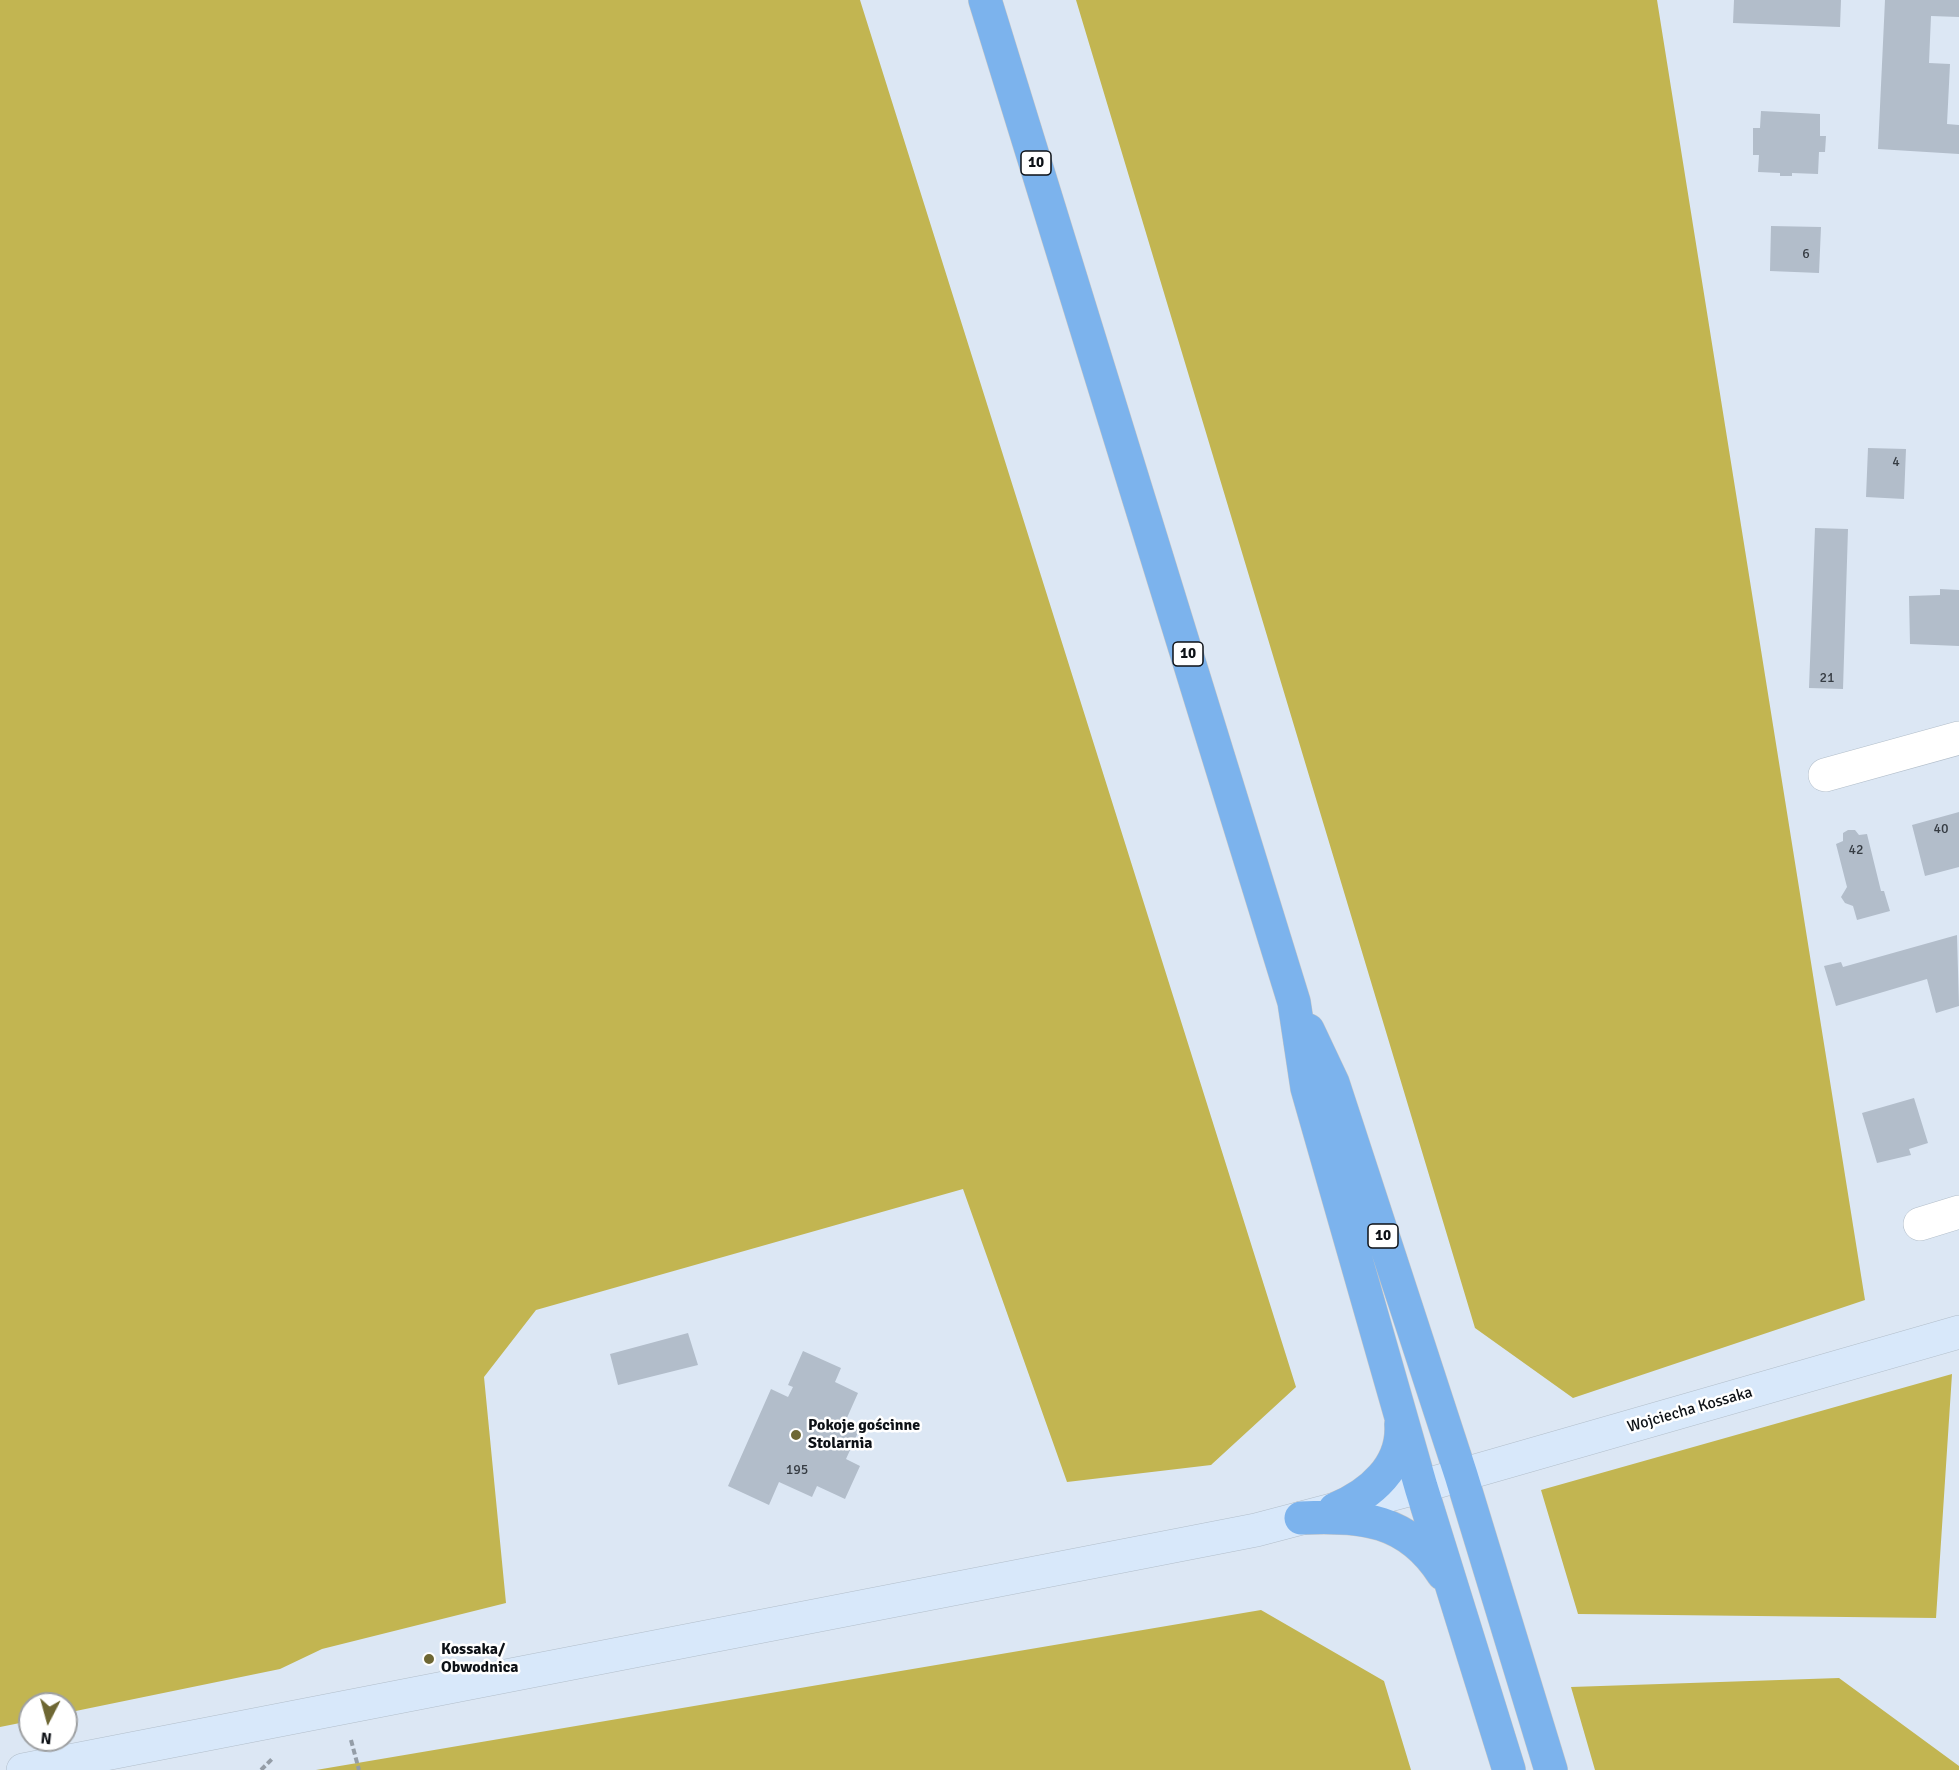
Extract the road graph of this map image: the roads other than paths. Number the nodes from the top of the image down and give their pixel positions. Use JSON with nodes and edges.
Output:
{"nodes":[{"id":1,"x":985,"y":0,"type":"edge"},
{"id":2,"x":1959,"y":738,"type":"edge"},
{"id":3,"x":1825,"y":775,"type":"dead end"},
{"id":4,"x":1294,"y":1002,"type":"junction"},
{"id":5,"x":1959,"y":1212,"type":"edge"},
{"id":6,"x":1920,"y":1224,"type":"dead end"},
{"id":7,"x":1959,"y":1332,"type":"edge"},
{"id":8,"x":1401,"y":1416,"type":"junction"},
{"id":9,"x":1461,"y":1475,"type":"junction"},
{"id":10,"x":1421,"y":1487,"type":"junction"},
{"id":11,"x":1335,"y":1509,"type":"junction"},
{"id":12,"x":1301,"y":1518,"type":"junction"},
{"id":13,"x":1452,"y":1588,"type":"junction"},
{"id":14,"x":23,"y":1770,"type":"edge"},
{"id":15,"x":1509,"y":1770,"type":"edge"},
{"id":16,"x":1551,"y":1770,"type":"edge"}],
"edges":[{"from":1,"to":4,"type":"highway","number":"10"},
{"from":2,"to":3,"type":"street"},
{"from":4,"to":8,"type":"highway","number":"10"},
{"from":4,"to":9,"type":"highway","number":"10"},
{"from":5,"to":6,"type":"street"},
{"from":7,"to":9,"type":"street","name":"Wojciecha Kossaka"},
{"from":8,"to":10,"type":"highway","number":"10"},
{"from":8,"to":11,"type":"highway"},
{"from":9,"to":10,"type":"street","name":"Wojciecha Kossaka"},
{"from":9,"to":16,"type":"highway","number":"10"},
{"from":10,"to":11,"type":"street","name":"Wojciecha Kossaka"},
{"from":10,"to":13,"type":"highway","number":"10"},
{"from":11,"to":12,"type":"street","name":"Wojciecha Kossaka"},
{"from":12,"to":13,"type":"highway"},
{"from":12,"to":14,"type":"street","name":"Wojciecha Kossaka"},
{"from":13,"to":15,"type":"highway","number":"10"}]}
